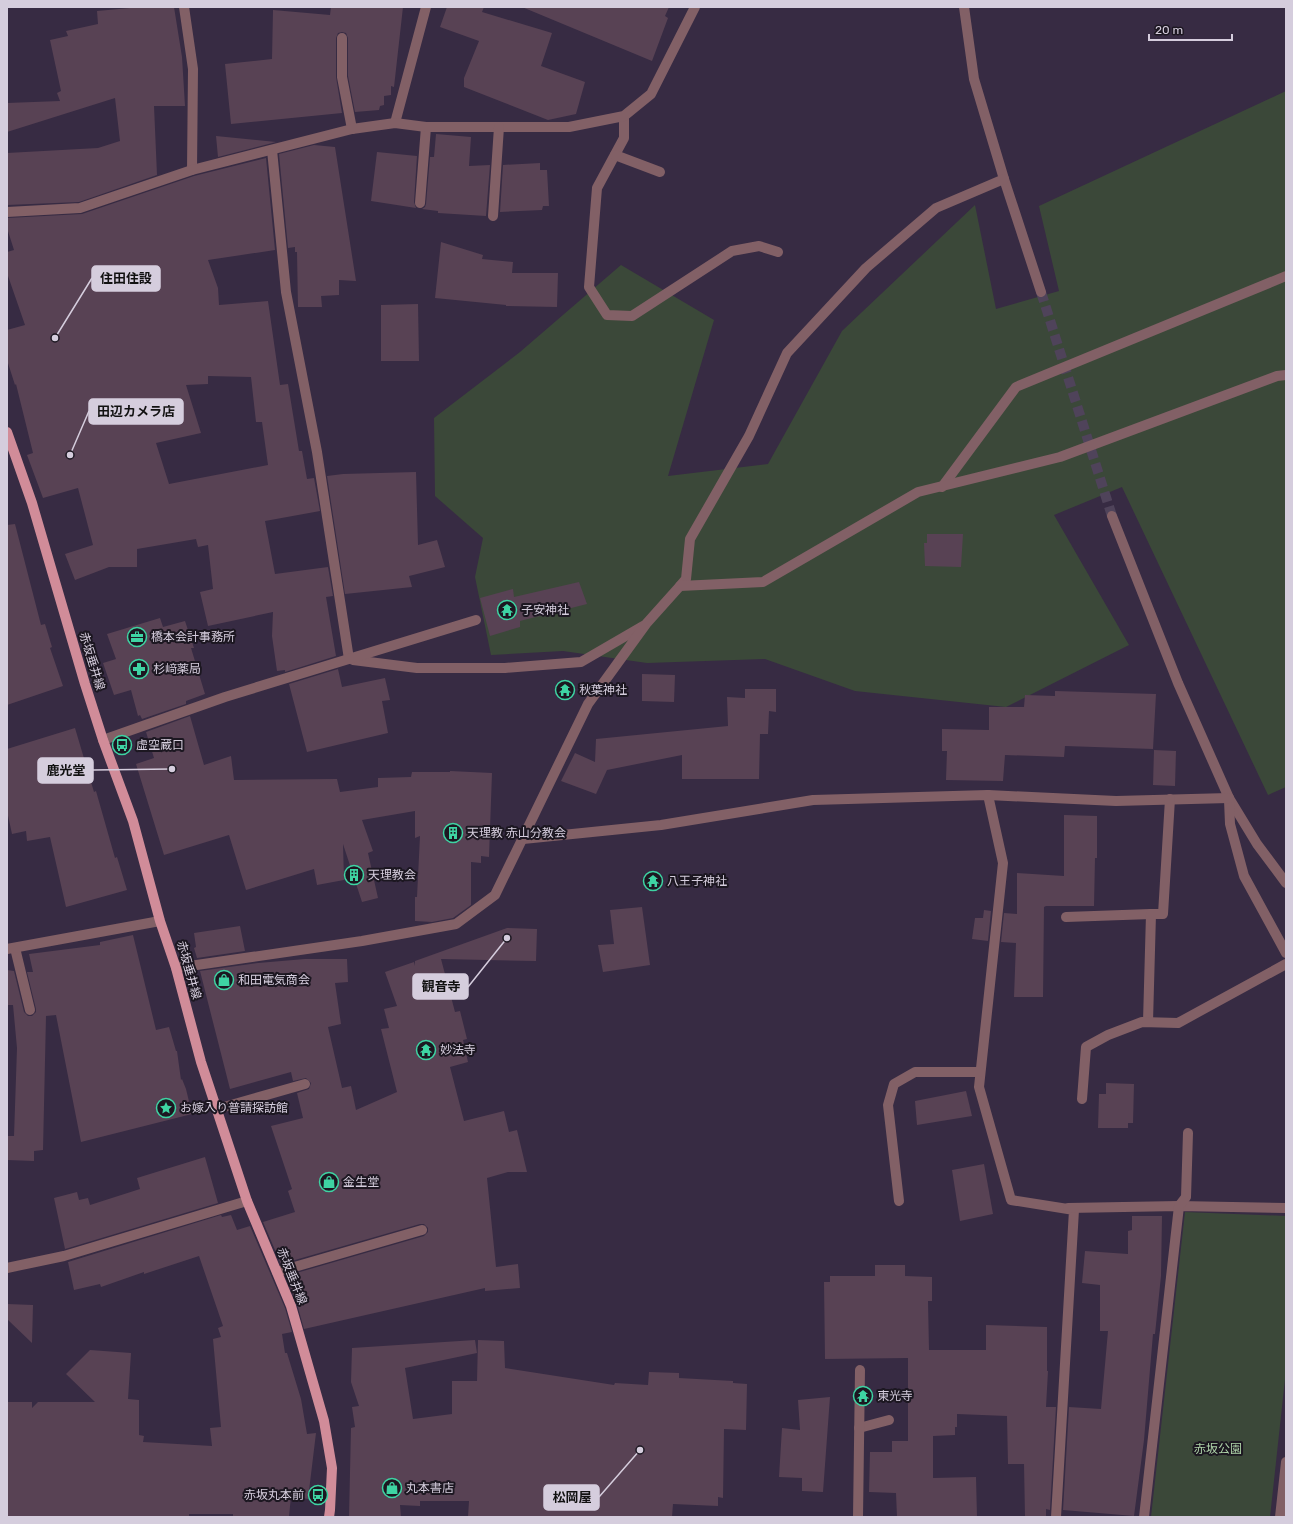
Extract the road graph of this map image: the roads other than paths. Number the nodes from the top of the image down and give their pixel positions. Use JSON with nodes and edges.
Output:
{"nodes":[{"id":1,"x":184,"y":7,"type":"edge"},
{"id":2,"x":426,"y":7,"type":"edge"},
{"id":3,"x":695,"y":7,"type":"edge"},
{"id":4,"x":964,"y":7,"type":"edge"},
{"id":5,"x":342,"y":38,"type":"dead end"},
{"id":6,"x":624,"y":116,"type":"junction"},
{"id":7,"x":395,"y":124,"type":"junction"},
{"id":8,"x":426,"y":127,"type":"junction"},
{"id":9,"x":499,"y":127,"type":"junction"},
{"id":10,"x":352,"y":129,"type":"junction"},
{"id":11,"x":272,"y":150,"type":"junction"},
{"id":12,"x":615,"y":155,"type":"junction"},
{"id":13,"x":192,"y":170,"type":"junction"},
{"id":14,"x":660,"y":172,"type":"dead end"},
{"id":15,"x":1004,"y":179,"type":"junction"},
{"id":16,"x":420,"y":203,"type":"dead end"},
{"id":17,"x":7,"y":212,"type":"edge"},
{"id":18,"x":493,"y":216,"type":"dead end"},
{"id":19,"x":778,"y":252,"type":"dead end"},
{"id":20,"x":1286,"y":276,"type":"edge"},
{"id":21,"x":1042,"y":292,"type":"tunnel mouth"},
{"id":22,"x":1286,"y":374,"type":"edge"},
{"id":23,"x":7,"y":432,"type":"edge"},
{"id":24,"x":942,"y":487,"type":"junction"},
{"id":25,"x":1112,"y":516,"type":"tunnel mouth"},
{"id":26,"x":680,"y":586,"type":"junction"},
{"id":27,"x":476,"y":620,"type":"dead end"},
{"id":28,"x":646,"y":624,"type":"junction"},
{"id":29,"x":349,"y":659,"type":"junction"},
{"id":30,"x":103,"y":740,"type":"junction"},
{"id":31,"x":988,"y":795,"type":"junction"},
{"id":32,"x":1229,"y":798,"type":"junction"},
{"id":33,"x":1170,"y":799,"type":"junction"},
{"id":34,"x":523,"y":839,"type":"junction"},
{"id":35,"x":1286,"y":883,"type":"edge"},
{"id":36,"x":1151,"y":914,"type":"junction"},
{"id":37,"x":1066,"y":917,"type":"dead end"},
{"id":38,"x":160,"y":921,"type":"junction"},
{"id":39,"x":11,"y":948,"type":"edge"},
{"id":40,"x":1286,"y":953,"type":"edge"},
{"id":41,"x":1286,"y":964,"type":"edge"},
{"id":42,"x":176,"y":968,"type":"junction"},
{"id":43,"x":30,"y":1010,"type":"dead end"},
{"id":44,"x":1148,"y":1022,"type":"junction"},
{"id":45,"x":980,"y":1072,"type":"junction"},
{"id":46,"x":305,"y":1084,"type":"dead end"},
{"id":47,"x":1082,"y":1099,"type":"dead end"},
{"id":48,"x":217,"y":1109,"type":"junction"},
{"id":49,"x":1188,"y":1133,"type":"dead end"},
{"id":50,"x":247,"y":1201,"type":"junction"},
{"id":51,"x":899,"y":1201,"type":"dead end"},
{"id":52,"x":1179,"y":1206,"type":"junction"},
{"id":53,"x":1068,"y":1208,"type":"junction"},
{"id":54,"x":1286,"y":1208,"type":"edge"},
{"id":55,"x":422,"y":1230,"type":"dead end"},
{"id":56,"x":7,"y":1268,"type":"edge"},
{"id":57,"x":277,"y":1272,"type":"junction"},
{"id":58,"x":860,"y":1370,"type":"dead end"},
{"id":59,"x":889,"y":1420,"type":"dead end"},
{"id":60,"x":859,"y":1428,"type":"junction"},
{"id":61,"x":1286,"y":1462,"type":"edge"},
{"id":62,"x":329,"y":1517,"type":"edge"},
{"id":63,"x":858,"y":1517,"type":"edge"},
{"id":64,"x":1056,"y":1517,"type":"edge"},
{"id":65,"x":1144,"y":1517,"type":"edge"},
{"id":66,"x":1280,"y":1517,"type":"edge"}],
"edges":[{"from":1,"to":13,"type":"street"},
{"from":2,"to":7,"type":"street"},
{"from":3,"to":6,"type":"street"},
{"from":4,"to":15,"type":"street"},
{"from":5,"to":10,"type":"street"},
{"from":6,"to":9,"type":"street"},
{"from":6,"to":12,"type":"street"},
{"from":7,"to":8,"type":"street"},
{"from":7,"to":10,"type":"street"},
{"from":8,"to":9,"type":"street"},
{"from":8,"to":16,"type":"street"},
{"from":9,"to":18,"type":"street"},
{"from":10,"to":11,"type":"street"},
{"from":11,"to":13,"type":"street"},
{"from":11,"to":29,"type":"street"},
{"from":12,"to":14,"type":"street"},
{"from":12,"to":19,"type":"street"},
{"from":13,"to":17,"type":"street"},
{"from":15,"to":21,"type":"street"},
{"from":15,"to":26,"type":"street"},
{"from":20,"to":24,"type":"street"},
{"from":22,"to":24,"type":"street"},
{"from":23,"to":30,"type":"main road","name":"赤坂垂井線"},
{"from":24,"to":26,"type":"street"},
{"from":25,"to":32,"type":"street"},
{"from":26,"to":28,"type":"street"},
{"from":27,"to":29,"type":"street"},
{"from":28,"to":29,"type":"street"},
{"from":28,"to":34,"type":"street"},
{"from":29,"to":30,"type":"street"},
{"from":30,"to":38,"type":"main road","name":"赤坂垂井線"},
{"from":31,"to":33,"type":"street"},
{"from":31,"to":34,"type":"street"},
{"from":31,"to":45,"type":"street"},
{"from":32,"to":33,"type":"street"},
{"from":32,"to":35,"type":"street"},
{"from":32,"to":40,"type":"street"},
{"from":33,"to":36,"type":"street"},
{"from":34,"to":42,"type":"street"},
{"from":36,"to":37,"type":"street"},
{"from":36,"to":44,"type":"street"},
{"from":38,"to":39,"type":"street"},
{"from":38,"to":42,"type":"main road","name":"赤坂垂井線"},
{"from":39,"to":43,"type":"street"},
{"from":41,"to":44,"type":"street"},
{"from":42,"to":48,"type":"main road","name":"赤坂垂井線"},
{"from":44,"to":47,"type":"street"},
{"from":45,"to":51,"type":"street"},
{"from":45,"to":53,"type":"street"},
{"from":46,"to":48,"type":"street"},
{"from":48,"to":50,"type":"main road","name":"赤坂垂井線"},
{"from":49,"to":52,"type":"street"},
{"from":50,"to":56,"type":"street"},
{"from":50,"to":57,"type":"main road","name":"赤坂垂井線"},
{"from":52,"to":53,"type":"street"},
{"from":52,"to":54,"type":"street"},
{"from":52,"to":65,"type":"street"},
{"from":53,"to":64,"type":"street"},
{"from":55,"to":57,"type":"street"},
{"from":57,"to":62,"type":"main road","name":"赤坂垂井線"},
{"from":58,"to":60,"type":"street"},
{"from":59,"to":60,"type":"street"},
{"from":60,"to":63,"type":"street"},
{"from":61,"to":66,"type":"street"}]}
